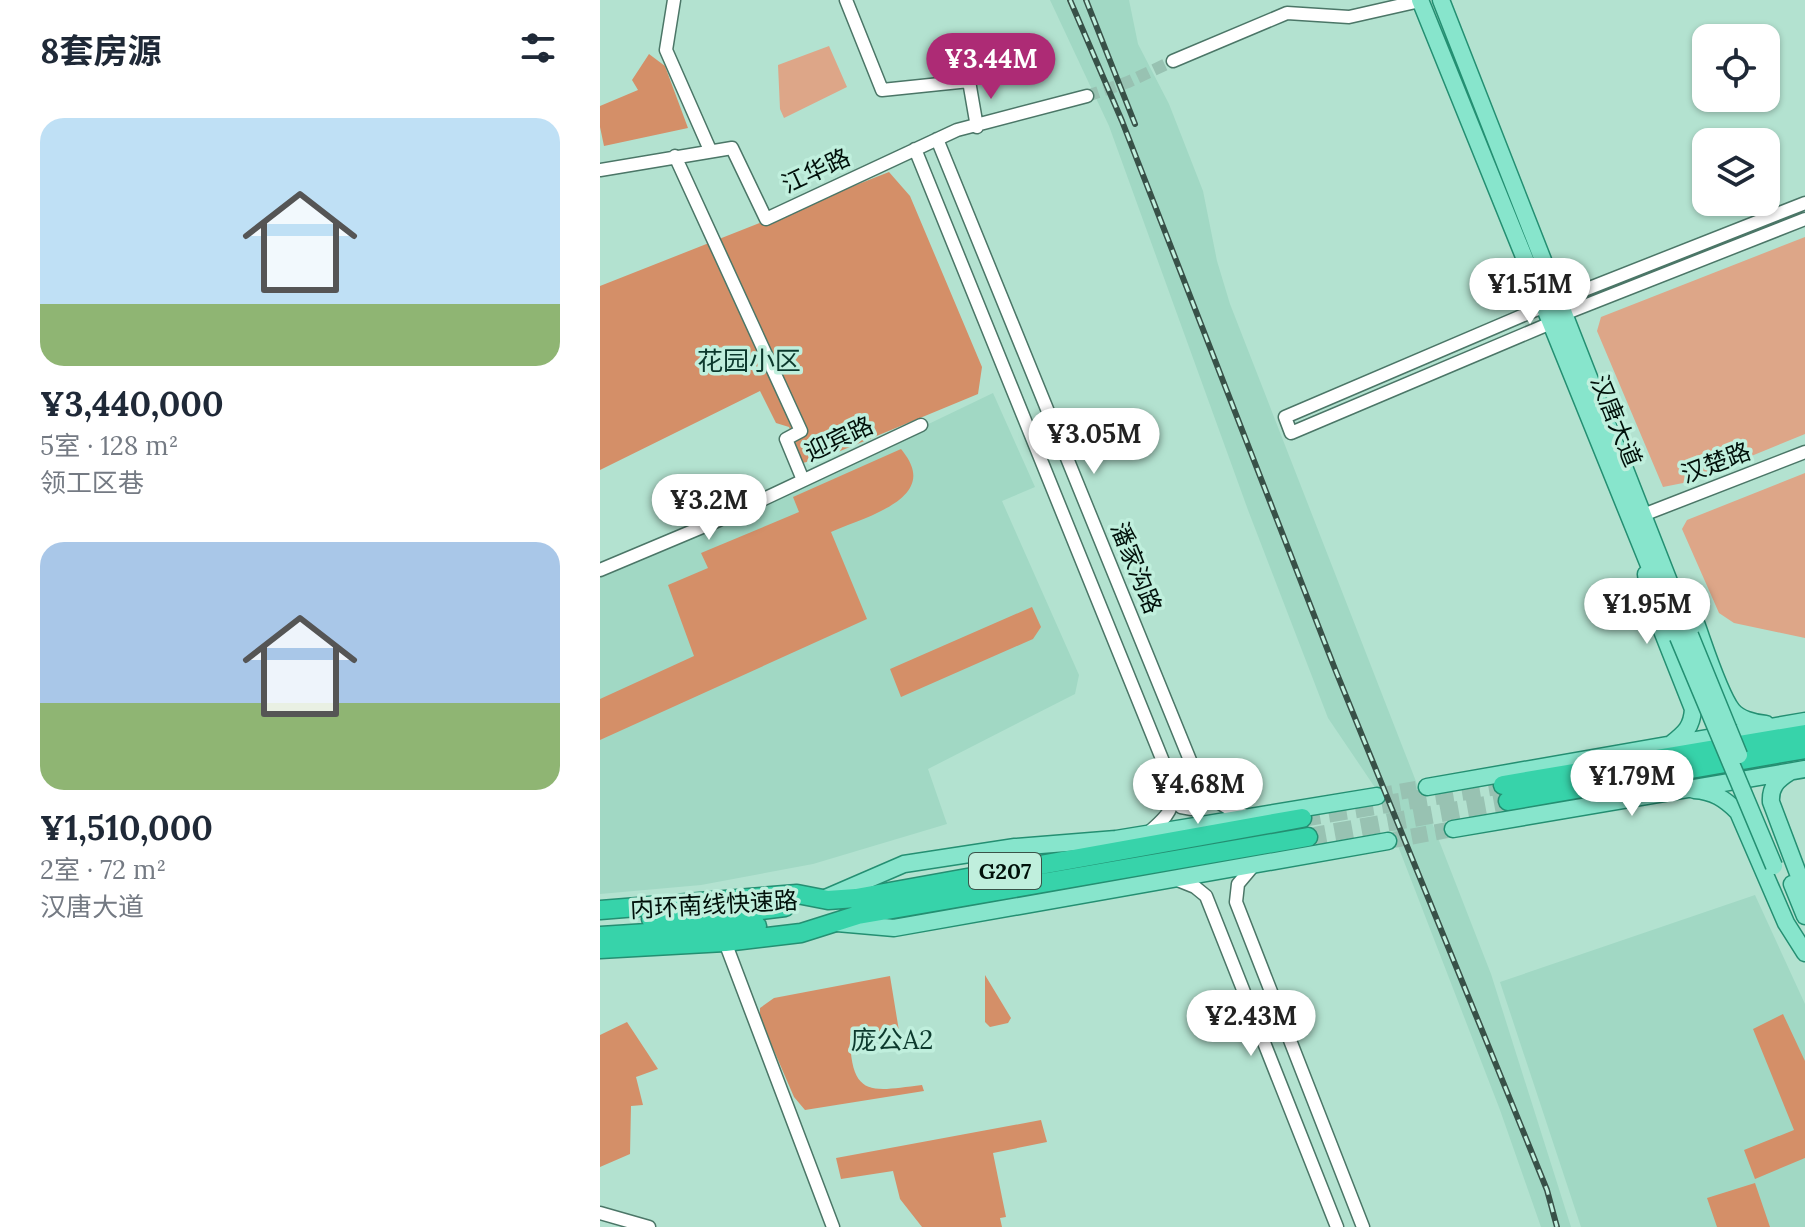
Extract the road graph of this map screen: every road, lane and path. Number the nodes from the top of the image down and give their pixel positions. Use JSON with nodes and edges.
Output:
{"nodes":[{"id":1,"x":674,"y":0,"type":"edge"},
{"id":2,"x":846,"y":0,"type":"edge"},
{"id":3,"x":1279,"y":0,"type":"edge"},
{"id":4,"x":1441,"y":0,"type":"edge"},
{"id":5,"x":1420,"y":1,"type":"edge"},
{"id":6,"x":1287,"y":13,"type":"junction"},
{"id":7,"x":1173,"y":61,"type":"tunnel mouth"},
{"id":8,"x":1087,"y":96,"type":"tunnel mouth"},
{"id":9,"x":977,"y":127,"type":"junction"},
{"id":10,"x":937,"y":139,"type":"junction"},
{"id":11,"x":915,"y":149,"type":"junction"},
{"id":12,"x":710,"y":150,"type":"junction"},
{"id":13,"x":675,"y":156,"type":"junction"},
{"id":14,"x":600,"y":170,"type":"edge"},
{"id":15,"x":1805,"y":203,"type":"edge"},
{"id":16,"x":1805,"y":219,"type":"edge"},
{"id":17,"x":1555,"y":311,"type":"junction"},
{"id":18,"x":921,"y":425,"type":"dead end"},
{"id":19,"x":1805,"y":452,"type":"edge"},
{"id":20,"x":803,"y":480,"type":"junction"},
{"id":21,"x":1643,"y":515,"type":"junction"},
{"id":22,"x":1650,"y":551,"type":"junction"},
{"id":23,"x":600,"y":570,"type":"edge"},
{"id":24,"x":1725,"y":699,"type":"junction"},
{"id":25,"x":1693,"y":709,"type":"junction"},
{"id":26,"x":1805,"y":721,"type":"edge"},
{"id":27,"x":1779,"y":725,"type":"junction"},
{"id":28,"x":1805,"y":734,"type":"edge"},
{"id":29,"x":1669,"y":745,"type":"junction"},
{"id":30,"x":1805,"y":749,"type":"edge"},
{"id":31,"x":1799,"y":770,"type":"edge"},
{"id":32,"x":1427,"y":787,"type":"tunnel mouth"},
{"id":33,"x":1681,"y":789,"type":"junction"},
{"id":34,"x":1204,"y":791,"type":"junction"},
{"id":35,"x":1377,"y":796,"type":"tunnel mouth"},
{"id":36,"x":1173,"y":800,"type":"junction"},
{"id":37,"x":1771,"y":802,"type":"junction"},
{"id":38,"x":1738,"y":812,"type":"junction"},
{"id":39,"x":1249,"y":817,"type":"junction"},
{"id":40,"x":1302,"y":818,"type":"tunnel mouth"},
{"id":41,"x":1453,"y":829,"type":"tunnel mouth"},
{"id":42,"x":1148,"y":833,"type":"junction"},
{"id":43,"x":1308,"y":837,"type":"tunnel mouth"},
{"id":44,"x":1388,"y":841,"type":"tunnel mouth"},
{"id":45,"x":1254,"y":865,"type":"junction"},
{"id":46,"x":1779,"y":865,"type":"junction"},
{"id":47,"x":1175,"y":879,"type":"junction"},
{"id":48,"x":1117,"y":880,"type":"junction"},
{"id":49,"x":1805,"y":892,"type":"edge"},
{"id":50,"x":825,"y":900,"type":"junction"},
{"id":51,"x":1223,"y":902,"type":"junction"},
{"id":52,"x":600,"y":910,"type":"edge"},
{"id":53,"x":1805,"y":916,"type":"edge"},
{"id":54,"x":738,"y":920,"type":"junction"},
{"id":55,"x":600,"y":922,"type":"edge"},
{"id":56,"x":831,"y":923,"type":"junction"},
{"id":57,"x":600,"y":936,"type":"edge"},
{"id":58,"x":725,"y":942,"type":"junction"},
{"id":59,"x":1805,"y":944,"type":"edge"},
{"id":60,"x":600,"y":949,"type":"edge"},
{"id":61,"x":1805,"y":953,"type":"edge"},
{"id":62,"x":600,"y":1213,"type":"edge"},
{"id":63,"x":649,"y":1227,"type":"edge"},
{"id":64,"x":833,"y":1227,"type":"edge"},
{"id":65,"x":1337,"y":1227,"type":"edge"},
{"id":66,"x":1363,"y":1227,"type":"edge"}],
"edges":[{"from":1,"to":12,"type":"street"},
{"from":2,"to":9,"type":"street"},
{"from":3,"to":6,"type":"street"},
{"from":4,"to":17,"type":"main road","name":"汉唐大道"},
{"from":5,"to":6,"type":"street"},
{"from":5,"to":17,"type":"main road","name":"汉唐大道"},
{"from":6,"to":7,"type":"street"},
{"from":8,"to":9,"type":"street","name":"江华路"},
{"from":9,"to":10,"type":"street","name":"江华路"},
{"from":10,"to":11,"type":"street","name":"江华路"},
{"from":10,"to":34,"type":"street","name":"潘家沟路"},
{"from":11,"to":12,"type":"street","name":"江华路"},
{"from":11,"to":36,"type":"street","name":"潘家沟路"},
{"from":12,"to":13,"type":"street"},
{"from":13,"to":14,"type":"street"},
{"from":13,"to":20,"type":"street"},
{"from":15,"to":17,"type":"street"},
{"from":16,"to":17,"type":"street"},
{"from":17,"to":17,"type":"street"},
{"from":17,"to":21,"type":"main road","name":"汉唐大道"},
{"from":17,"to":22,"type":"main road","name":"汉唐大道"},
{"from":18,"to":20,"type":"street","name":"迎宾路"},
{"from":19,"to":21,"type":"street","name":"汉楚路"},
{"from":20,"to":23,"type":"street","name":"迎宾路"},
{"from":21,"to":22,"type":"main road","name":"汉唐大道"},
{"from":22,"to":24,"type":"main road"},
{"from":22,"to":25,"type":"main road"},
{"from":22,"to":46,"type":"main road","name":"汉唐大道","bridge":true},
{"from":24,"to":25,"type":"main road"},
{"from":24,"to":27,"type":"main road"},
{"from":25,"to":29,"type":"main road"},
{"from":26,"to":27,"type":"main road"},
{"from":27,"to":29,"type":"main road"},
{"from":28,"to":30,"type":"highway"},
{"from":29,"to":32,"type":"main road"},
{"from":31,"to":33,"type":"main road"},
{"from":31,"to":37,"type":"main road"},
{"from":33,"to":38,"type":"main road"},
{"from":33,"to":41,"type":"main road"},
{"from":34,"to":36,"type":"street"},
{"from":34,"to":39,"type":"street"},
{"from":35,"to":39,"type":"main road"},
{"from":36,"to":42,"type":"street"},
{"from":37,"to":38,"type":"main road"},
{"from":37,"to":49,"type":"main road"},
{"from":38,"to":61,"type":"main road"},
{"from":39,"to":42,"type":"main road"},
{"from":40,"to":50,"type":"highway","name":"内环南线快速路","number":"G207"},
{"from":42,"to":50,"type":"main road"},
{"from":43,"to":48,"type":"highway","name":"内环南线快速路","number":"G207"},
{"from":44,"to":45,"type":"main road"},
{"from":45,"to":47,"type":"main road"},
{"from":45,"to":51,"type":"street"},
{"from":46,"to":53,"type":"main road"},
{"from":46,"to":59,"type":"main road"},
{"from":47,"to":48,"type":"main road"},
{"from":47,"to":51,"type":"street"},
{"from":48,"to":56,"type":"highway","name":"内环南线快速路","number":"G207"},
{"from":50,"to":52,"type":"highway","name":"内环南线快速路","number":"G207"},
{"from":50,"to":54,"type":"highway","name":"内环南线快速路","number":"G207"},
{"from":51,"to":65,"type":"street"},
{"from":51,"to":66,"type":"street"},
{"from":54,"to":55,"type":"highway","name":"内环南线快速路","number":"G207"},
{"from":54,"to":56,"type":"highway","name":"内环南线快速路","number":"G207"},
{"from":54,"to":57,"type":"highway","name":"内环南线快速路","number":"G207"},
{"from":56,"to":58,"type":"highway","name":"内环南线快速路","number":"G207"},
{"from":58,"to":60,"type":"highway","number":"G207"},
{"from":58,"to":64,"type":"street"},
{"from":62,"to":63,"type":"street"}]}
